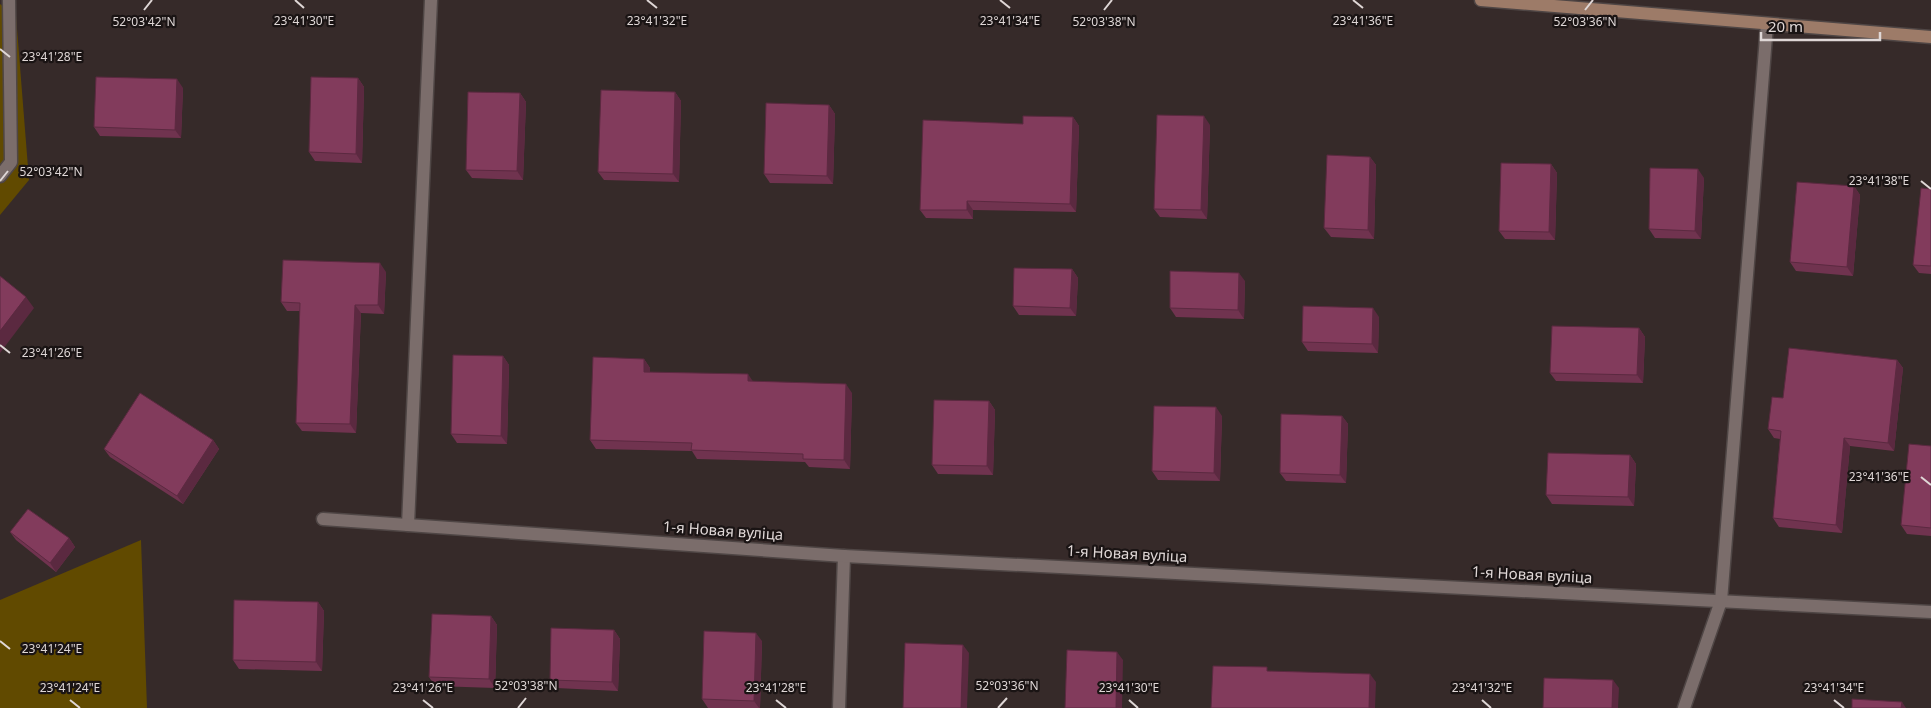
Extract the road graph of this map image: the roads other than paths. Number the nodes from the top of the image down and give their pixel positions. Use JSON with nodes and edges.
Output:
{"nodes":[{"id":1,"x":9,"y":0,"type":"edge"},
{"id":2,"x":431,"y":0,"type":"edge"},
{"id":3,"x":1488,"y":0,"type":"edge"},
{"id":4,"x":1767,"y":24,"type":"junction"},
{"id":5,"x":1931,"y":37,"type":"edge"},
{"id":6,"x":0,"y":176,"type":"edge"},
{"id":7,"x":323,"y":519,"type":"dead end"},
{"id":8,"x":408,"y":525,"type":"junction"},
{"id":9,"x":844,"y":556,"type":"junction"},
{"id":10,"x":1720,"y":601,"type":"junction"},
{"id":11,"x":1931,"y":612,"type":"edge"},
{"id":12,"x":839,"y":708,"type":"edge"},
{"id":13,"x":1684,"y":708,"type":"edge"}],
"edges":[{"from":1,"to":6,"type":"street"},
{"from":2,"to":8,"type":"street"},
{"from":3,"to":4,"type":"street"},
{"from":4,"to":5,"type":"street"},
{"from":4,"to":10,"type":"street"},
{"from":7,"to":8,"type":"street","name":"1-я Новая вуліца"},
{"from":8,"to":9,"type":"street","name":"1-я Новая вуліца"},
{"from":9,"to":10,"type":"street","name":"1-я Новая вуліца"},
{"from":9,"to":12,"type":"street"},
{"from":10,"to":11,"type":"street","name":"1-я Новая вуліца"},
{"from":10,"to":13,"type":"street"}]}
